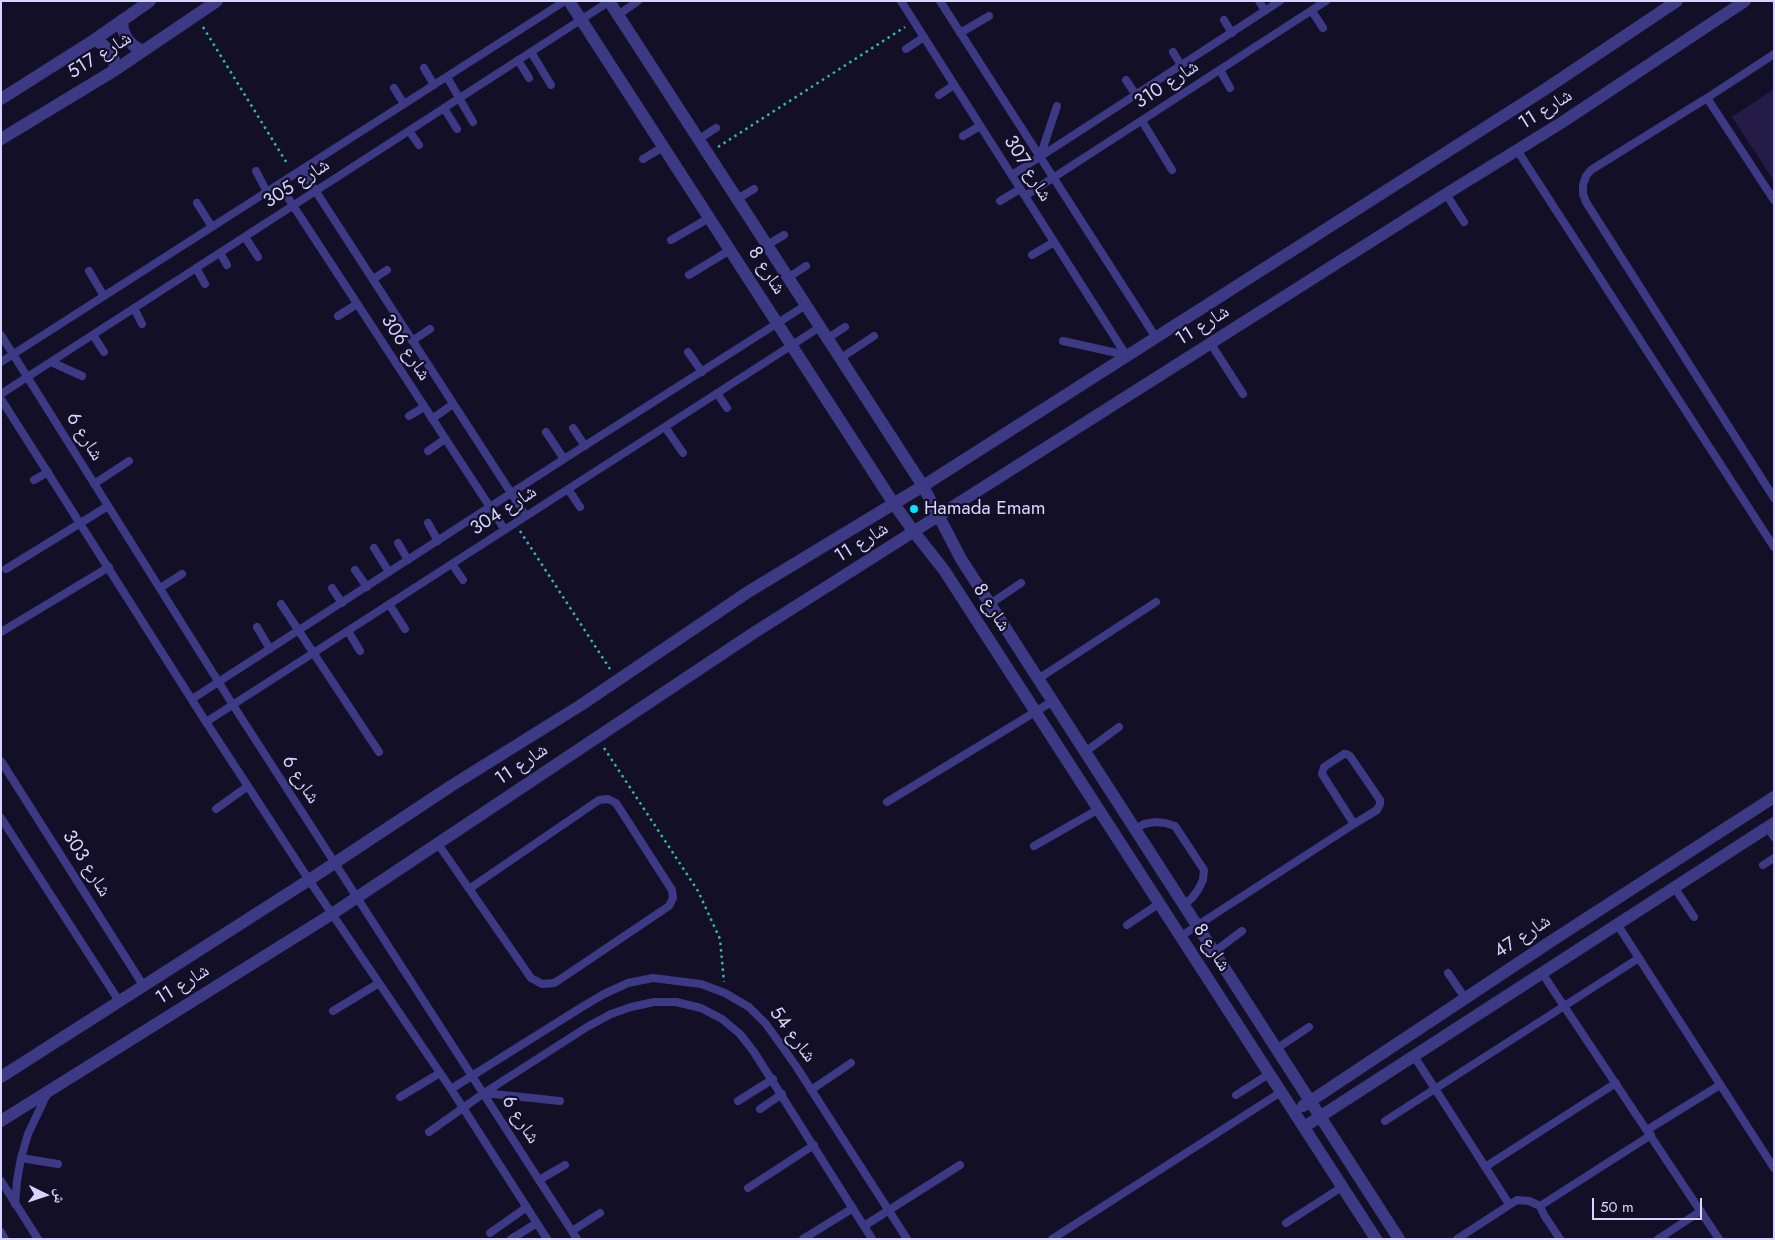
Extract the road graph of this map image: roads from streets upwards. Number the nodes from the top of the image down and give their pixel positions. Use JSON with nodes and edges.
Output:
{"nodes":[{"id":1,"x":150,"y":1,"type":"edge"},
{"id":2,"x":217,"y":1,"type":"edge"},
{"id":3,"x":567,"y":1,"type":"edge"},
{"id":4,"x":610,"y":1,"type":"edge"},
{"id":5,"x":1677,"y":1,"type":"edge"},
{"id":6,"x":1744,"y":1,"type":"edge"},
{"id":7,"x":122,"y":20,"type":"junction"},
{"id":8,"x":94,"y":40,"type":"junction"},
{"id":9,"x":143,"y":51,"type":"junction"},
{"id":10,"x":115,"y":70,"type":"junction"},
{"id":11,"x":1,"y":99,"type":"edge"},
{"id":12,"x":1,"y":139,"type":"edge"},
{"id":13,"x":923,"y":486,"type":"junction"},
{"id":14,"x":894,"y":504,"type":"junction"},
{"id":15,"x":940,"y":516,"type":"junction"},
{"id":16,"x":914,"y":532,"type":"junction"},
{"id":17,"x":1774,"y":797,"type":"edge"},
{"id":18,"x":1772,"y":829,"type":"edge"},
{"id":19,"x":1,"y":1077,"type":"edge"},
{"id":20,"x":1310,"y":1101,"type":"junction"},
{"id":21,"x":1294,"y":1112,"type":"junction"},
{"id":22,"x":1320,"y":1116,"type":"junction"},
{"id":23,"x":1,"y":1121,"type":"edge"},
{"id":24,"x":1304,"y":1127,"type":"junction"},
{"id":25,"x":1376,"y":1239,"type":"edge"},
{"id":26,"x":1399,"y":1239,"type":"edge"}],
"edges":[{"from":1,"to":7,"type":"street","name":"شارع 517"},
{"from":2,"to":9,"type":"street","name":"شارع 517"},
{"from":3,"to":14,"type":"street","name":"شارع 8"},
{"from":4,"to":13,"type":"street","name":"شارع 8"},
{"from":5,"to":13,"type":"street","name":"شارع 11"},
{"from":6,"to":15,"type":"street","name":"شارع 11"},
{"from":7,"to":8,"type":"street","name":"شارع 517"},
{"from":7,"to":9,"type":"street"},
{"from":8,"to":10,"type":"street"},
{"from":8,"to":11,"type":"street","name":"شارع 517"},
{"from":9,"to":10,"type":"street","name":"شارع 517"},
{"from":10,"to":12,"type":"street","name":"شارع 517"},
{"from":13,"to":14,"type":"street","name":"شارع 11"},
{"from":13,"to":15,"type":"street","name":"شارع 8"},
{"from":14,"to":16,"type":"street","name":"شارع 8"},
{"from":14,"to":19,"type":"street","name":"شارع 11"},
{"from":15,"to":16,"type":"street","name":"شارع 11"},
{"from":15,"to":20,"type":"street","name":"شارع 8"},
{"from":16,"to":21,"type":"street","name":"شارع 8"},
{"from":16,"to":23,"type":"street","name":"شارع 11"},
{"from":17,"to":20,"type":"street","name":"شارع 47"},
{"from":18,"to":22,"type":"street"},
{"from":20,"to":21,"type":"street","name":"شارع 47"},
{"from":20,"to":22,"type":"street","name":"شارع 8"},
{"from":21,"to":24,"type":"street","name":"شارع 8"},
{"from":22,"to":24,"type":"street"},
{"from":22,"to":26,"type":"street","name":"شارع 8"},
{"from":24,"to":25,"type":"street","name":"شارع 8"}]}
